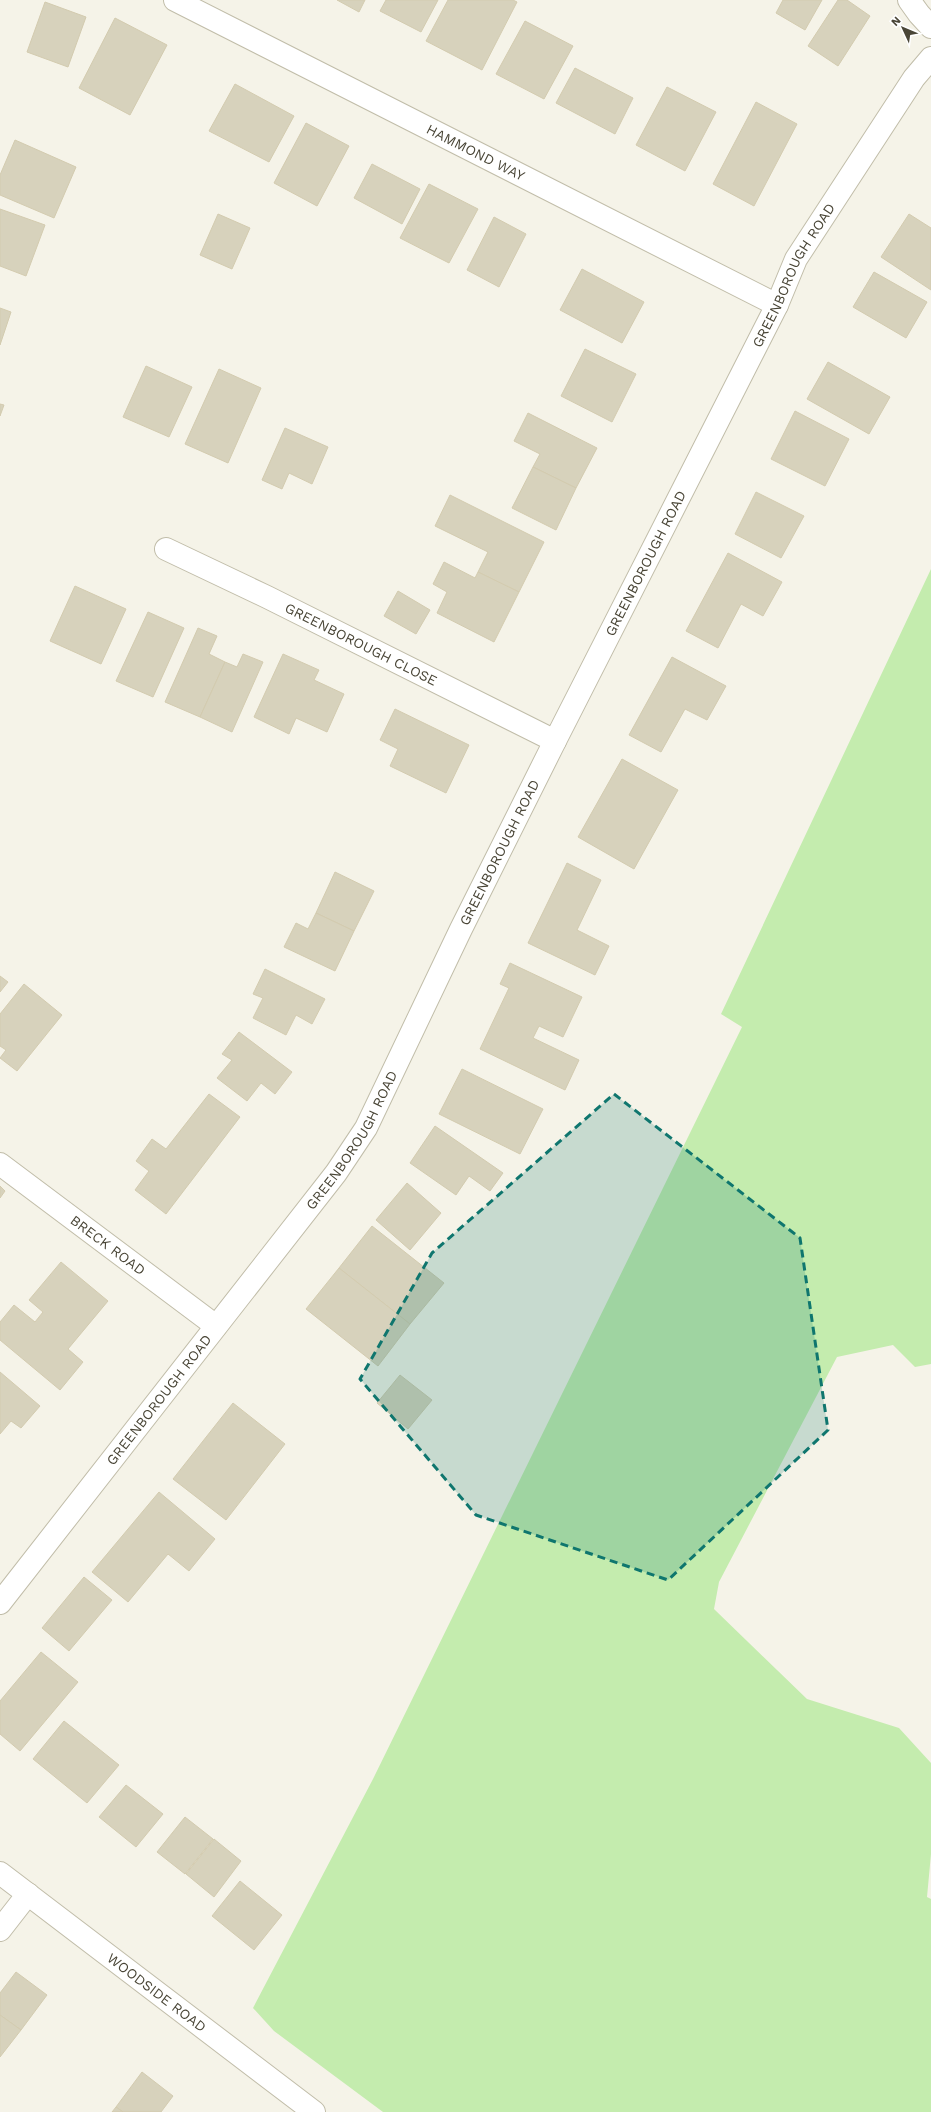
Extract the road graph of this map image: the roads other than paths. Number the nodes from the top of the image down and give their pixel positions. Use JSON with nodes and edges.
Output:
{"nodes":[{"id":1,"x":174,"y":0,"type":"edge"},
{"id":2,"x":909,"y":0,"type":"edge"},
{"id":3,"x":931,"y":27,"type":"edge"},
{"id":4,"x":931,"y":58,"type":"edge"},
{"id":5,"x":776,"y":305,"type":"junction"},
{"id":6,"x":166,"y":550,"type":"dead end"},
{"id":7,"x":555,"y":740,"type":"junction"},
{"id":8,"x":0,"y":1164,"type":"edge"},
{"id":9,"x":216,"y":1326,"type":"junction"},
{"id":10,"x":0,"y":1603,"type":"edge"},
{"id":11,"x":0,"y":1873,"type":"edge"},
{"id":12,"x":28,"y":1894,"type":"junction"},
{"id":13,"x":0,"y":1930,"type":"edge"},
{"id":14,"x":314,"y":2112,"type":"edge"}],
"edges":[{"from":1,"to":5,"type":"street","name":"HAMMOND WAY"},
{"from":2,"to":3,"type":"street"},
{"from":4,"to":5,"type":"street","name":"GREENBOROUGH ROAD"},
{"from":5,"to":7,"type":"street","name":"GREENBOROUGH ROAD"},
{"from":6,"to":7,"type":"street","name":"GREENBOROUGH CLOSE"},
{"from":7,"to":9,"type":"street","name":"GREENBOROUGH ROAD"},
{"from":8,"to":9,"type":"street","name":"BRECK ROAD"},
{"from":9,"to":10,"type":"street","name":"GREENBOROUGH ROAD"},
{"from":11,"to":12,"type":"street","name":"WOODSIDE ROAD"},
{"from":12,"to":13,"type":"street"},
{"from":12,"to":14,"type":"street","name":"WOODSIDE ROAD"}]}
